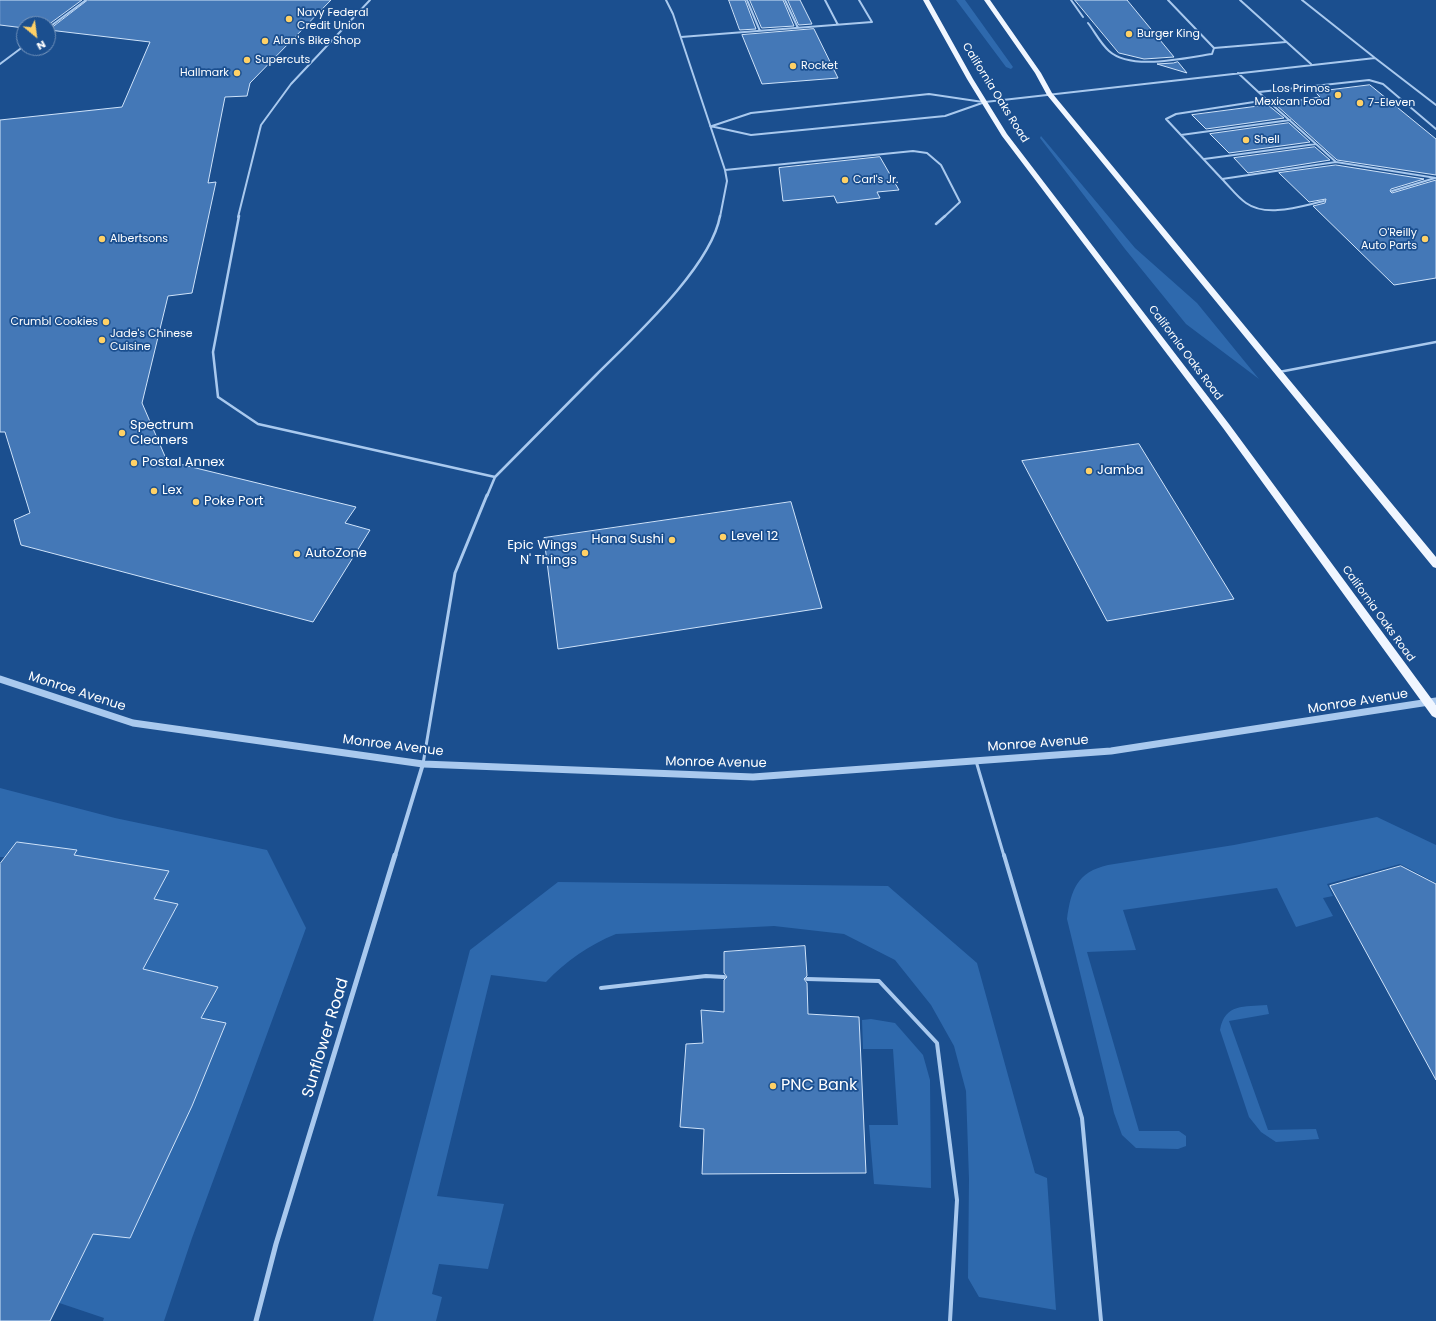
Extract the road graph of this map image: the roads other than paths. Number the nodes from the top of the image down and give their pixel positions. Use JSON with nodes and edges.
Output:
{"nodes":[{"id":1,"x":86,"y":0,"type":"edge"},
{"id":2,"x":370,"y":0,"type":"edge"},
{"id":3,"x":666,"y":0,"type":"edge"},
{"id":4,"x":748,"y":0,"type":"edge"},
{"id":5,"x":785,"y":0,"type":"edge"},
{"id":6,"x":825,"y":0,"type":"edge"},
{"id":7,"x":860,"y":0,"type":"edge"},
{"id":8,"x":926,"y":0,"type":"edge"},
{"id":9,"x":986,"y":0,"type":"edge"},
{"id":10,"x":1071,"y":0,"type":"edge"},
{"id":11,"x":1168,"y":0,"type":"edge"},
{"id":12,"x":1240,"y":0,"type":"edge"},
{"id":13,"x":1302,"y":0,"type":"edge"},
{"id":14,"x":1083,"y":16,"type":"dead end"},
{"id":15,"x":56,"y":22,"type":"edge"},
{"id":16,"x":1088,"y":23,"type":"dead end"},
{"id":17,"x":838,"y":25,"type":"junction"},
{"id":18,"x":798,"y":28,"type":"junction"},
{"id":19,"x":760,"y":31,"type":"junction"},
{"id":20,"x":681,"y":37,"type":"junction"},
{"id":21,"x":1286,"y":42,"type":"junction"},
{"id":22,"x":1214,"y":48,"type":"junction"},
{"id":23,"x":16,"y":52,"type":"edge"},
{"id":24,"x":1375,"y":58,"type":"junction"},
{"id":25,"x":0,"y":64,"type":"edge"},
{"id":26,"x":1311,"y":64,"type":"junction"},
{"id":27,"x":1237,"y":72,"type":"junction"},
{"id":28,"x":1259,"y":92,"type":"junction"},
{"id":29,"x":1049,"y":94,"type":"junction"},
{"id":30,"x":1267,"y":100,"type":"junction"},
{"id":31,"x":985,"y":102,"type":"junction"},
{"id":32,"x":1436,"y":105,"type":"edge"},
{"id":33,"x":1290,"y":120,"type":"junction"},
{"id":34,"x":710,"y":126,"type":"junction"},
{"id":35,"x":1436,"y":129,"type":"edge"},
{"id":36,"x":1181,"y":135,"type":"junction"},
{"id":37,"x":1316,"y":144,"type":"junction"},
{"id":38,"x":1204,"y":159,"type":"junction"},
{"id":39,"x":1336,"y":162,"type":"junction"},
{"id":40,"x":725,"y":170,"type":"junction"},
{"id":41,"x":1436,"y":178,"type":"edge"},
{"id":42,"x":1222,"y":179,"type":"junction"},
{"id":43,"x":1392,"y":191,"type":"dead end"},
{"id":44,"x":1324,"y":202,"type":"dead end"},
{"id":45,"x":936,"y":224,"type":"dead end"},
{"id":46,"x":1436,"y":342,"type":"edge"},
{"id":47,"x":1278,"y":372,"type":"junction"},
{"id":48,"x":495,"y":477,"type":"junction"},
{"id":49,"x":1436,"y":564,"type":"edge"},
{"id":50,"x":0,"y":679,"type":"edge"},
{"id":51,"x":1432,"y":702,"type":"edge"},
{"id":52,"x":1436,"y":713,"type":"edge"},
{"id":53,"x":976,"y":760,"type":"junction"},
{"id":54,"x":423,"y":764,"type":"junction"},
{"id":55,"x":724,"y":977,"type":"dead end"},
{"id":56,"x":807,"y":979,"type":"dead end"},
{"id":57,"x":601,"y":988,"type":"dead end"},
{"id":58,"x":256,"y":1321,"type":"edge"},
{"id":59,"x":950,"y":1321,"type":"edge"},
{"id":60,"x":1101,"y":1321,"type":"edge"}],
"edges":[{"from":1,"to":15,"type":"lane"},
{"from":2,"to":48,"type":"lane"},
{"from":3,"to":20,"type":"lane"},
{"from":4,"to":19,"type":"lane"},
{"from":5,"to":18,"type":"lane"},
{"from":6,"to":17,"type":"lane"},
{"from":7,"to":17,"type":"lane"},
{"from":8,"to":31,"type":"main road","name":"California Oaks Road"},
{"from":9,"to":29,"type":"main road"},
{"from":10,"to":14,"type":"lane"},
{"from":11,"to":22,"type":"lane"},
{"from":12,"to":21,"type":"lane"},
{"from":13,"to":24,"type":"lane"},
{"from":16,"to":22,"type":"lane"},
{"from":17,"to":18,"type":"lane"},
{"from":18,"to":19,"type":"lane"},
{"from":19,"to":20,"type":"lane"},
{"from":20,"to":34,"type":"lane"},
{"from":21,"to":22,"type":"lane"},
{"from":21,"to":26,"type":"lane"},
{"from":23,"to":25,"type":"lane"},
{"from":24,"to":26,"type":"lane"},
{"from":24,"to":32,"type":"lane"},
{"from":26,"to":27,"type":"lane"},
{"from":27,"to":28,"type":"lane"},
{"from":27,"to":29,"type":"lane"},
{"from":28,"to":30,"type":"lane"},
{"from":28,"to":35,"type":"lane"},
{"from":29,"to":31,"type":"lane"},
{"from":29,"to":47,"type":"main road"},
{"from":30,"to":33,"type":"lane"},
{"from":30,"to":36,"type":"lane"},
{"from":31,"to":34,"type":"lane"},
{"from":31,"to":34,"type":"lane"},
{"from":31,"to":51,"type":"main road","name":"California Oaks Road"},
{"from":33,"to":36,"type":"lane"},
{"from":33,"to":37,"type":"lane"},
{"from":34,"to":40,"type":"lane"},
{"from":36,"to":38,"type":"lane"},
{"from":37,"to":38,"type":"lane"},
{"from":37,"to":39,"type":"lane"},
{"from":38,"to":42,"type":"lane"},
{"from":39,"to":41,"type":"lane"},
{"from":39,"to":42,"type":"lane"},
{"from":40,"to":45,"type":"lane"},
{"from":40,"to":48,"type":"lane"},
{"from":41,"to":43,"type":"lane"},
{"from":42,"to":44,"type":"lane"},
{"from":46,"to":47,"type":"lane"},
{"from":47,"to":49,"type":"main road"},
{"from":48,"to":54,"type":"lane"},
{"from":50,"to":54,"type":"street","name":"Monroe Avenue"},
{"from":51,"to":52,"type":"main road","name":"California Oaks Road"},
{"from":51,"to":53,"type":"street","name":"Monroe Avenue"},
{"from":53,"to":54,"type":"street","name":"Monroe Avenue"},
{"from":53,"to":60,"type":"lane"},
{"from":54,"to":58,"type":"street","name":"Sunflower Road"},
{"from":55,"to":57,"type":"lane"},
{"from":56,"to":59,"type":"lane"}]}
